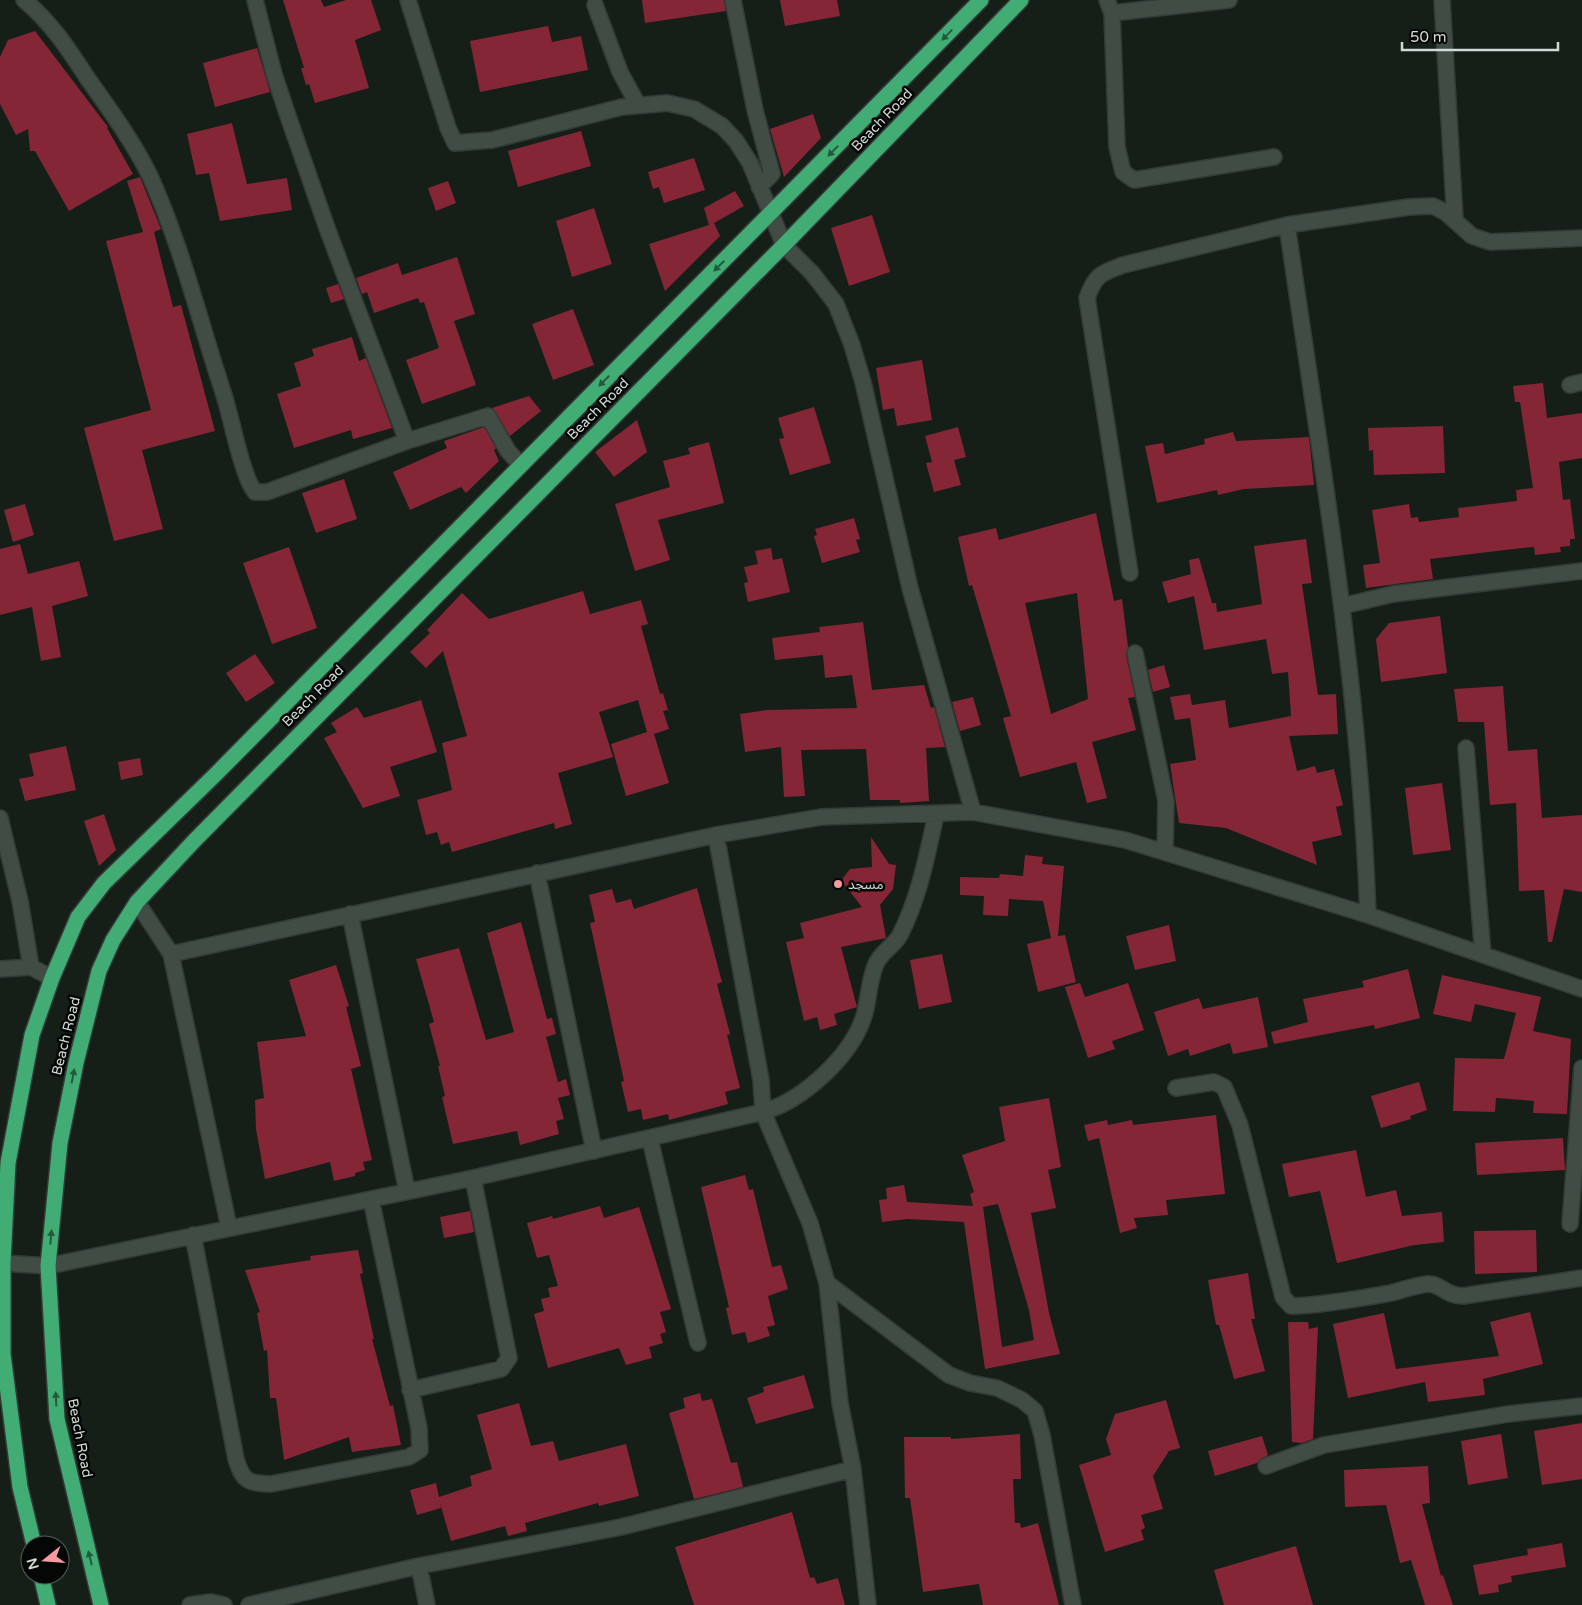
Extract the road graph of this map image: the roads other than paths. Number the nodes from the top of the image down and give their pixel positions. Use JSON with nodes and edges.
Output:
{"nodes":[{"id":1,"x":24,"y":0,"type":"edge"},
{"id":2,"x":256,"y":0,"type":"edge"},
{"id":3,"x":408,"y":0,"type":"edge"},
{"id":4,"x":733,"y":0,"type":"edge"},
{"id":5,"x":981,"y":0,"type":"edge"},
{"id":6,"x":1021,"y":0,"type":"edge"},
{"id":7,"x":1229,"y":0,"type":"edge"},
{"id":8,"x":1442,"y":0,"type":"edge"},
{"id":9,"x":595,"y":5,"type":"dead end"},
{"id":10,"x":1109,"y":6,"type":"edge"},
{"id":11,"x":638,"y":105,"type":"junction"},
{"id":12,"x":1274,"y":157,"type":"dead end"},
{"id":13,"x":759,"y":187,"type":"junction"},
{"id":14,"x":772,"y":213,"type":"junction"},
{"id":15,"x":1455,"y":220,"type":"junction"},
{"id":16,"x":1287,"y":225,"type":"junction"},
{"id":17,"x":1582,"y":238,"type":"edge"},
{"id":18,"x":784,"y":245,"type":"junction"},
{"id":19,"x":407,"y":441,"type":"junction"},
{"id":20,"x":520,"y":464,"type":"junction"},
{"id":21,"x":1582,"y":571,"type":"edge"},
{"id":22,"x":1130,"y":573,"type":"dead end"},
{"id":23,"x":1342,"y":606,"type":"junction"},
{"id":24,"x":1135,"y":653,"type":"dead end"},
{"id":25,"x":1466,"y":748,"type":"dead end"},
{"id":26,"x":973,"y":812,"type":"junction"},
{"id":27,"x":936,"y":815,"type":"junction"},
{"id":28,"x":0,"y":818,"type":"edge"},
{"id":29,"x":716,"y":835,"type":"junction"},
{"id":30,"x":1165,"y":852,"type":"junction"},
{"id":31,"x":537,"y":873,"type":"junction"},
{"id":32,"x":137,"y":902,"type":"junction"},
{"id":33,"x":350,"y":914,"type":"junction"},
{"id":34,"x":1368,"y":915,"type":"junction"},
{"id":35,"x":171,"y":954,"type":"junction"},
{"id":36,"x":1483,"y":955,"type":"junction"},
{"id":37,"x":31,"y":967,"type":"junction"},
{"id":38,"x":0,"y":969,"type":"edge"},
{"id":39,"x":52,"y":978,"type":"junction"},
{"id":40,"x":1582,"y":989,"type":"edge"},
{"id":41,"x":1582,"y":1068,"type":"edge"},
{"id":42,"x":1176,"y":1088,"type":"dead end"},
{"id":43,"x":763,"y":1112,"type":"junction"},
{"id":44,"x":650,"y":1139,"type":"junction"},
{"id":45,"x":594,"y":1151,"type":"junction"},
{"id":46,"x":473,"y":1178,"type":"junction"},
{"id":47,"x":407,"y":1191,"type":"junction"},
{"id":48,"x":371,"y":1199,"type":"junction"},
{"id":49,"x":1570,"y":1224,"type":"dead end"},
{"id":50,"x":228,"y":1227,"type":"junction"},
{"id":51,"x":193,"y":1234,"type":"junction"},
{"id":52,"x":3,"y":1263,"type":"junction"},
{"id":53,"x":48,"y":1266,"type":"junction"},
{"id":54,"x":1582,"y":1278,"type":"edge"},
{"id":55,"x":827,"y":1283,"type":"junction"},
{"id":56,"x":698,"y":1342,"type":"dead end"},
{"id":57,"x":410,"y":1390,"type":"junction"},
{"id":58,"x":1582,"y":1406,"type":"edge"},
{"id":59,"x":1266,"y":1466,"type":"dead end"},
{"id":60,"x":853,"y":1469,"type":"junction"},
{"id":61,"x":32,"y":1535,"type":"edge"},
{"id":62,"x":419,"y":1566,"type":"junction"},
{"id":63,"x":43,"y":1585,"type":"edge"},
{"id":64,"x":48,"y":1605,"type":"edge"},
{"id":65,"x":101,"y":1605,"type":"edge"},
{"id":66,"x":190,"y":1605,"type":"edge"},
{"id":67,"x":224,"y":1605,"type":"edge"},
{"id":68,"x":249,"y":1605,"type":"edge"},
{"id":69,"x":427,"y":1605,"type":"edge"},
{"id":70,"x":868,"y":1605,"type":"edge"},
{"id":71,"x":1073,"y":1605,"type":"edge"}],
"edges":[{"from":1,"to":19,"type":"street"},
{"from":2,"to":19,"type":"street"},
{"from":3,"to":11,"type":"street"},
{"from":4,"to":13,"type":"street"},
{"from":5,"to":14,"type":"highway","name":"Beach Road","one_way":true},
{"from":6,"to":18,"type":"highway","name":"Beach Road"},
{"from":7,"to":10,"type":"street"},
{"from":8,"to":15,"type":"street"},
{"from":9,"to":11,"type":"street"},
{"from":10,"to":12,"type":"street"},
{"from":11,"to":13,"type":"street"},
{"from":13,"to":14,"type":"street"},
{"from":14,"to":18,"type":"street"},
{"from":14,"to":20,"type":"highway","name":"Beach Road","one_way":true},
{"from":15,"to":16,"type":"street"},
{"from":15,"to":17,"type":"street"},
{"from":16,"to":22,"type":"street"},
{"from":16,"to":23,"type":"street"},
{"from":18,"to":26,"type":"street"},
{"from":18,"to":32,"type":"highway","name":"Beach Road"},
{"from":19,"to":20,"type":"street"},
{"from":20,"to":39,"type":"highway","name":"Beach Road"},
{"from":21,"to":23,"type":"street"},
{"from":23,"to":34,"type":"street"},
{"from":24,"to":30,"type":"street"},
{"from":25,"to":36,"type":"street"},
{"from":26,"to":27,"type":"street"},
{"from":26,"to":30,"type":"street"},
{"from":27,"to":29,"type":"street"},
{"from":27,"to":43,"type":"street"},
{"from":28,"to":37,"type":"street"},
{"from":29,"to":31,"type":"street"},
{"from":29,"to":43,"type":"street"},
{"from":30,"to":34,"type":"street"},
{"from":31,"to":33,"type":"street"},
{"from":31,"to":45,"type":"street"},
{"from":32,"to":35,"type":"street"},
{"from":53,"to":32,"type":"highway","name":"Beach Road","one_way":true},
{"from":33,"to":35,"type":"street"},
{"from":33,"to":47,"type":"street"},
{"from":34,"to":36,"type":"street"},
{"from":35,"to":50,"type":"street"},
{"from":36,"to":40,"type":"street"},
{"from":37,"to":38,"type":"street"},
{"from":37,"to":39,"type":"street"},
{"from":39,"to":52,"type":"highway","name":"Beach Road"},
{"from":41,"to":49,"type":"street"},
{"from":42,"to":54,"type":"street"},
{"from":43,"to":44,"type":"street"},
{"from":43,"to":55,"type":"street"},
{"from":44,"to":45,"type":"street"},
{"from":44,"to":56,"type":"street"},
{"from":45,"to":46,"type":"street"},
{"from":46,"to":47,"type":"street"},
{"from":46,"to":57,"type":"street"},
{"from":47,"to":48,"type":"street"},
{"from":48,"to":50,"type":"street"},
{"from":48,"to":57,"type":"street"},
{"from":50,"to":51,"type":"street"},
{"from":51,"to":53,"type":"street"},
{"from":51,"to":57,"type":"street"},
{"from":52,"to":53,"type":"street"},
{"from":52,"to":61,"type":"highway","name":"Beach Road"},
{"from":65,"to":53,"type":"highway","name":"Beach Road","one_way":true},
{"from":55,"to":60,"type":"street"},
{"from":55,"to":71,"type":"street"},
{"from":58,"to":59,"type":"street"},
{"from":60,"to":62,"type":"street"},
{"from":60,"to":70,"type":"street"},
{"from":62,"to":68,"type":"street"},
{"from":62,"to":69,"type":"street"},
{"from":63,"to":64,"type":"highway"},
{"from":66,"to":67,"type":"street"}]}
